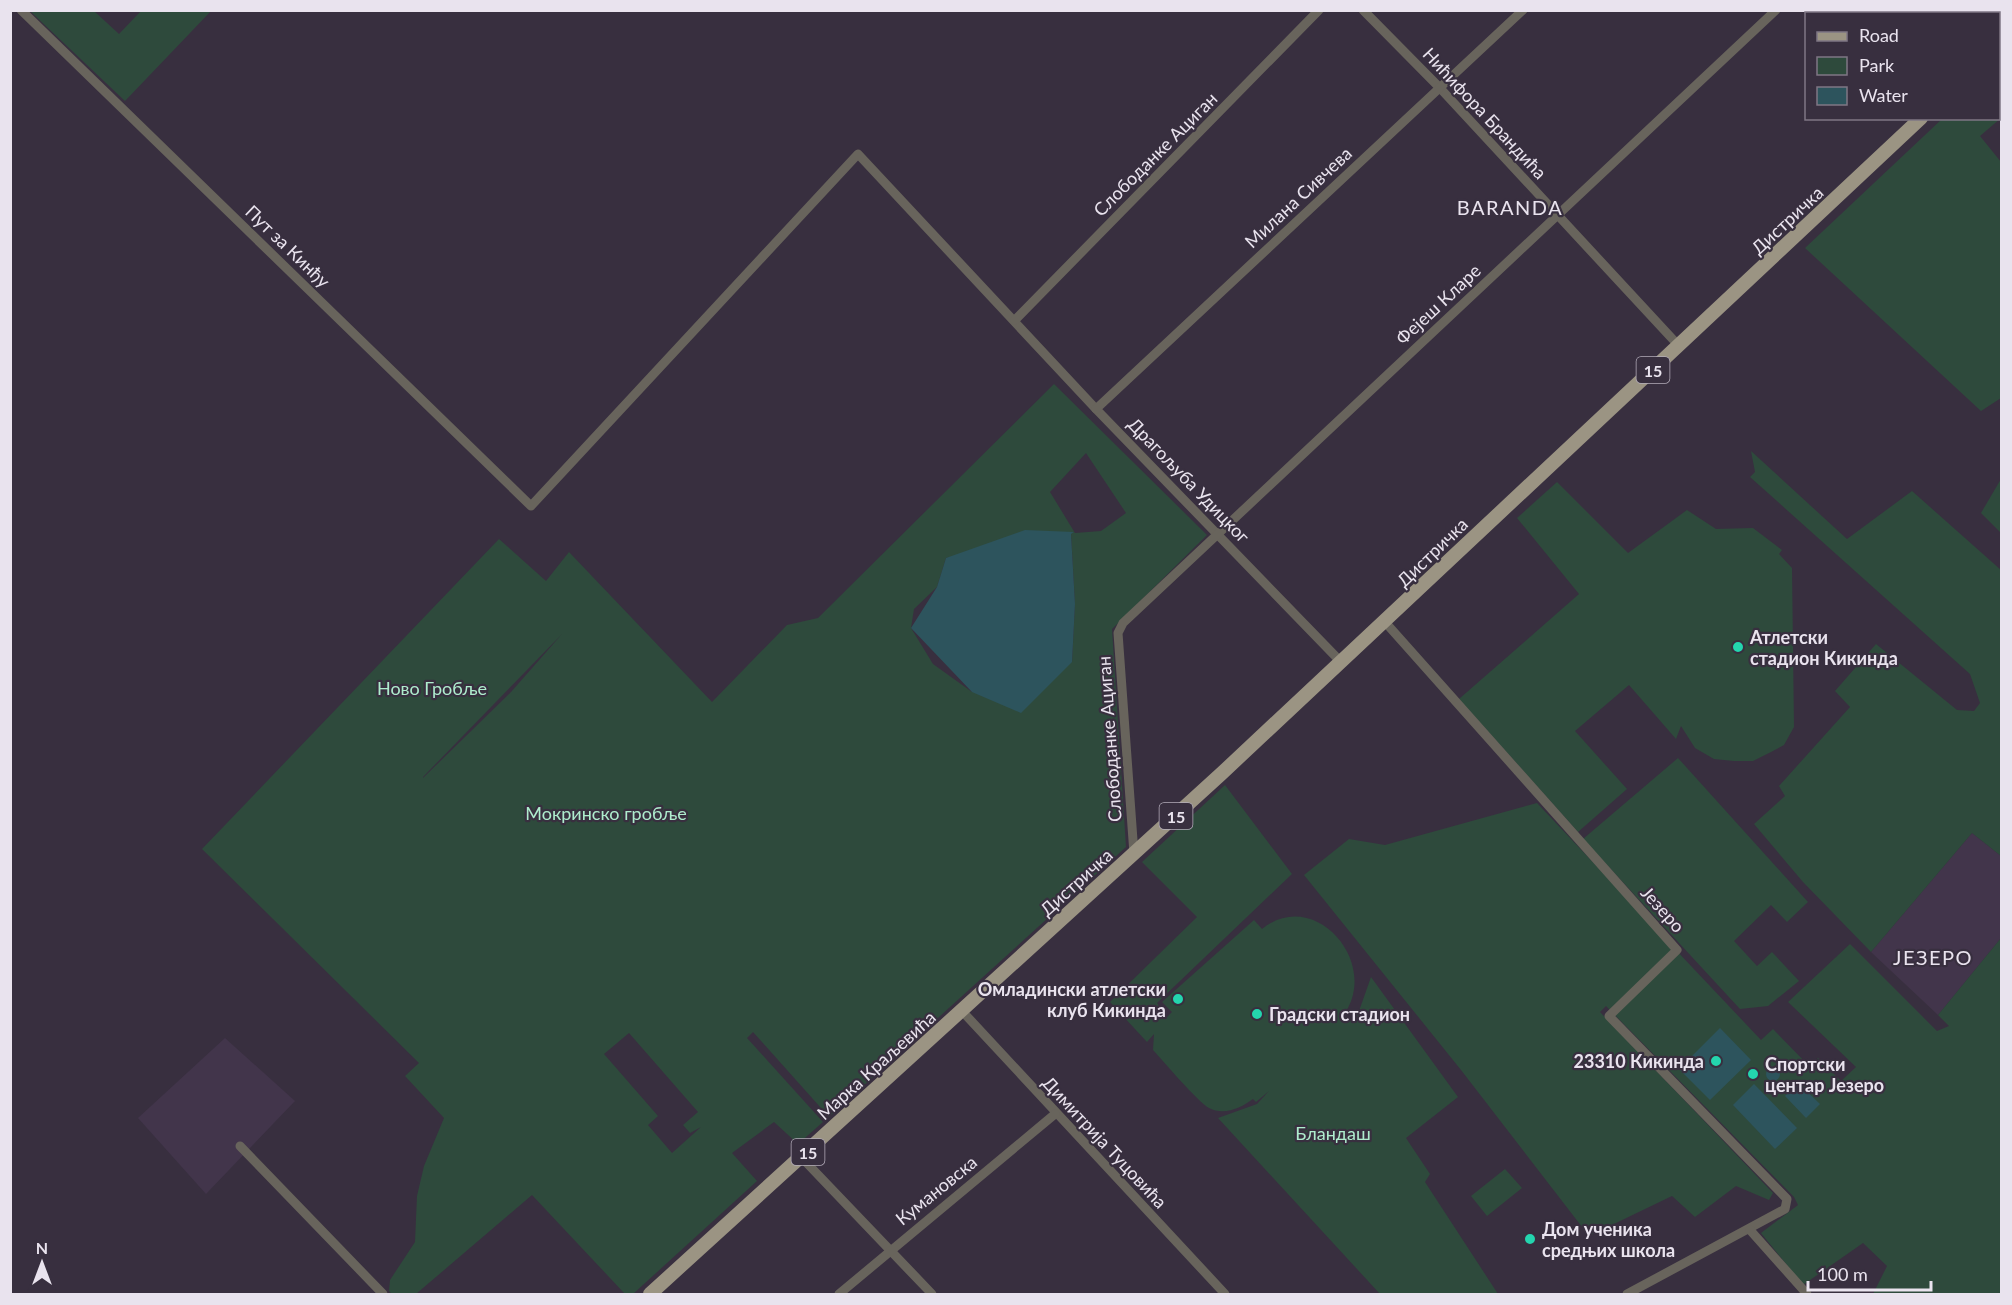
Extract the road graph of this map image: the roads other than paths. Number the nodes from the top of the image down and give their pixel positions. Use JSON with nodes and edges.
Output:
{"nodes":[{"id":1,"x":21,"y":10,"type":"edge"},
{"id":2,"x":1319,"y":10,"type":"edge"},
{"id":3,"x":1363,"y":10,"type":"edge"},
{"id":4,"x":1523,"y":10,"type":"edge"},
{"id":5,"x":1776,"y":10,"type":"edge"},
{"id":6,"x":1439,"y":87,"type":"junction"},
{"id":7,"x":1919,"y":120,"type":"edge"},
{"id":8,"x":1557,"y":215,"type":"junction"},
{"id":9,"x":1015,"y":320,"type":"junction"},
{"id":10,"x":1679,"y":346,"type":"junction"},
{"id":11,"x":1096,"y":409,"type":"junction"},
{"id":12,"x":531,"y":506,"type":"joint"},
{"id":13,"x":1218,"y":533,"type":"junction"},
{"id":14,"x":1385,"y":622,"type":"junction"},
{"id":15,"x":1124,"y":623,"type":"joint"},
{"id":16,"x":1341,"y":662,"type":"junction"},
{"id":17,"x":1134,"y":854,"type":"junction"},
{"id":18,"x":964,"y":1009,"type":"junction"},
{"id":19,"x":1055,"y":1114,"type":"junction"},
{"id":20,"x":240,"y":1146,"type":"dead end"},
{"id":21,"x":802,"y":1158,"type":"junction"},
{"id":22,"x":1750,"y":1230,"type":"junction"},
{"id":23,"x":890,"y":1250,"type":"junction"},
{"id":24,"x":383,"y":1294,"type":"edge"},
{"id":25,"x":650,"y":1294,"type":"edge"},
{"id":26,"x":839,"y":1294,"type":"edge"},
{"id":27,"x":932,"y":1294,"type":"edge"},
{"id":28,"x":1225,"y":1294,"type":"edge"},
{"id":29,"x":1628,"y":1294,"type":"edge"},
{"id":30,"x":1807,"y":1294,"type":"edge"}],
"edges":[{"from":1,"to":12,"type":"street","name":"Пут за Кинђу"},
{"from":2,"to":9,"type":"street","name":"Слободанке Ациган"},
{"from":3,"to":6,"type":"street","name":"Нићифора Брандића"},
{"from":4,"to":6,"type":"street","name":"Милана Сивчева"},
{"from":5,"to":8,"type":"street","name":"Фејеш Кларе"},
{"from":6,"to":8,"type":"street","name":"Нићифора Брандића"},
{"from":6,"to":11,"type":"street","name":"Милана Сивчева"},
{"from":7,"to":10,"type":"main road","name":"Дистричка","number":"15"},
{"from":8,"to":10,"type":"street","name":"Нићифора Брандића"},
{"from":8,"to":13,"type":"street","name":"Фејеш Кларе"},
{"from":9,"to":11,"type":"street","name":"Драгољуба Удицког"},
{"from":9,"to":12,"type":"street","name":"Драгољуба Удицког"},
{"from":10,"to":14,"type":"main road","name":"Дистричка","number":"15"},
{"from":11,"to":13,"type":"street","name":"Драгољуба Удицког"},
{"from":13,"to":15,"type":"street","name":"Фејеш Кларе"},
{"from":13,"to":16,"type":"street","name":"Драгољуба Удицког"},
{"from":14,"to":16,"type":"main road","name":"Дистричка","number":"15"},
{"from":14,"to":22,"type":"street","name":"Језеро"},
{"from":15,"to":17,"type":"street","name":"Слободанке Ациган"},
{"from":16,"to":17,"type":"main road","name":"Дистричка","number":"15"},
{"from":17,"to":18,"type":"main road","name":"Дистричка","number":"15"},
{"from":18,"to":19,"type":"street","name":"Димитрија Туцовића"},
{"from":18,"to":21,"type":"main road","name":"Марка Краљевића","number":"15"},
{"from":19,"to":23,"type":"street","name":"Кумановска"},
{"from":19,"to":28,"type":"street","name":"Димитрија Туцовића"},
{"from":20,"to":24,"type":"street"},
{"from":21,"to":23,"type":"street"},
{"from":21,"to":25,"type":"main road","name":"Марка Краљевића","number":"15"},
{"from":22,"to":29,"type":"street"},
{"from":22,"to":30,"type":"street"},
{"from":23,"to":26,"type":"street","name":"Кумановска"},
{"from":23,"to":27,"type":"street"}]}
